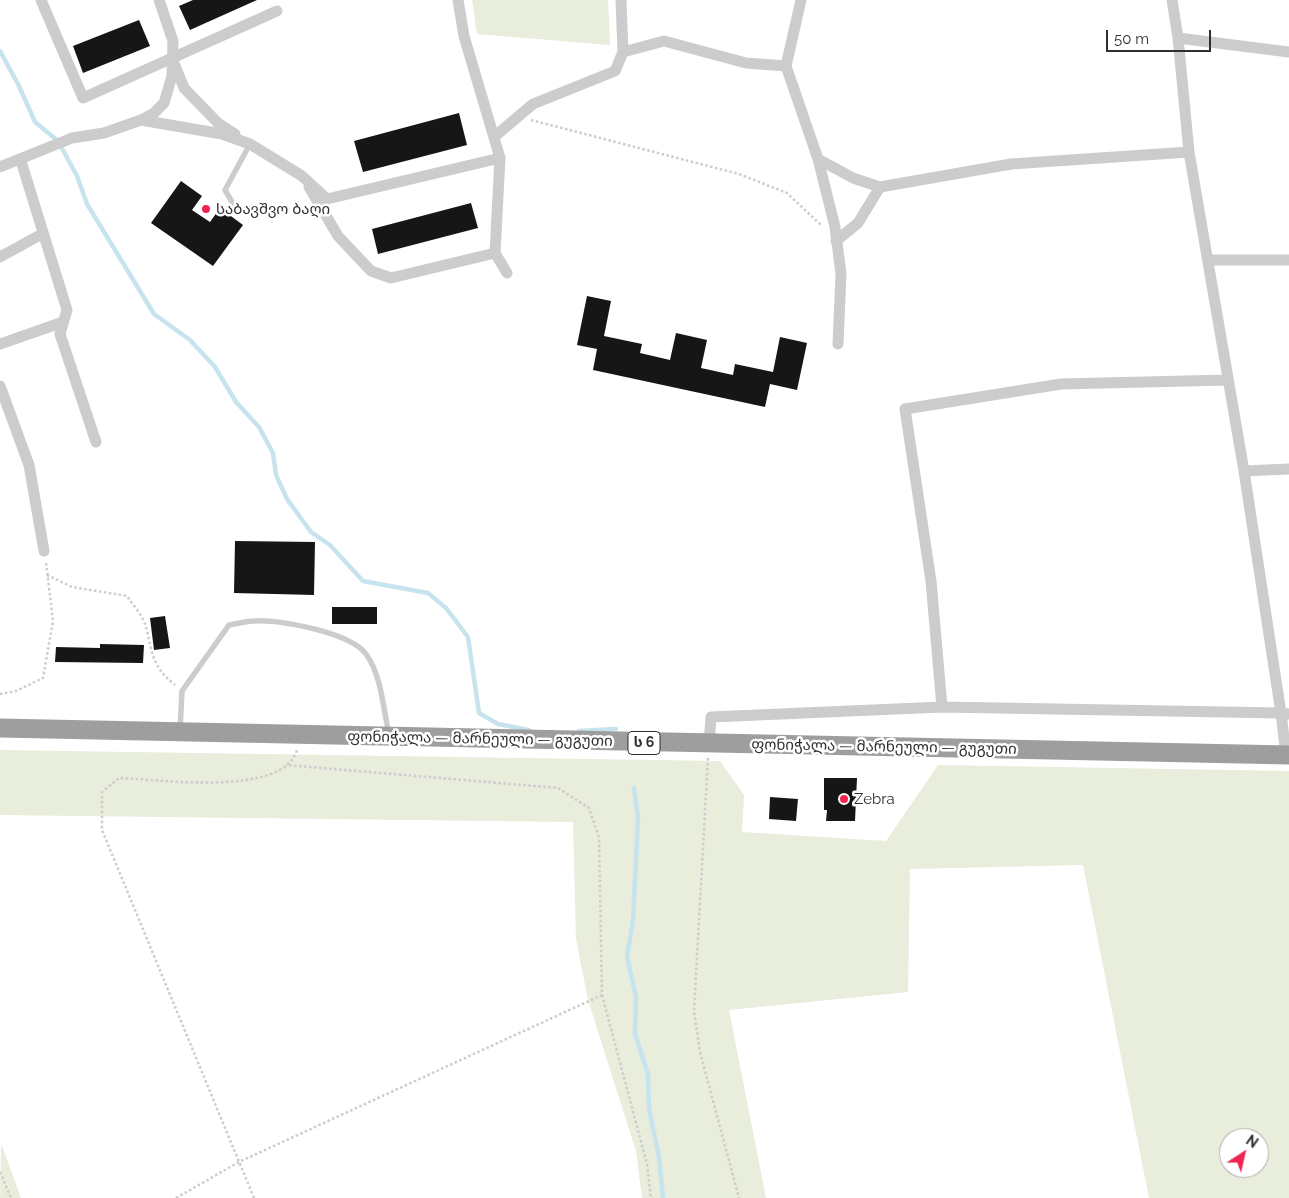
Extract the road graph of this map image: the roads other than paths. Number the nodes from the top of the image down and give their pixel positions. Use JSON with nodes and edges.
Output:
{"nodes":[{"id":1,"x":43,"y":0,"type":"edge"},
{"id":2,"x":159,"y":0,"type":"edge"},
{"id":3,"x":458,"y":0,"type":"edge"},
{"id":4,"x":622,"y":0,"type":"edge"},
{"id":5,"x":801,"y":0,"type":"edge"},
{"id":6,"x":1172,"y":0,"type":"edge"},
{"id":7,"x":277,"y":11,"type":"dead end"},
{"id":8,"x":1178,"y":38,"type":"junction"},
{"id":9,"x":623,"y":52,"type":"junction"},
{"id":10,"x":1289,"y":52,"type":"edge"},
{"id":11,"x":172,"y":59,"type":"junction"},
{"id":12,"x":786,"y":66,"type":"junction"},
{"id":13,"x":141,"y":120,"type":"junction"},
{"id":14,"x":494,"y":137,"type":"junction"},
{"id":15,"x":250,"y":144,"type":"junction"},
{"id":16,"x":1189,"y":152,"type":"junction"},
{"id":17,"x":500,"y":158,"type":"junction"},
{"id":18,"x":818,"y":159,"type":"junction"},
{"id":19,"x":21,"y":161,"type":"junction"},
{"id":20,"x":0,"y":167,"type":"edge"},
{"id":21,"x":302,"y":176,"type":"junction"},
{"id":22,"x":880,"y":187,"type":"junction"},
{"id":23,"x":235,"y":207,"type":"dead end"},
{"id":24,"x":42,"y":234,"type":"junction"},
{"id":25,"x":836,"y":241,"type":"junction"},
{"id":26,"x":495,"y":253,"type":"junction"},
{"id":27,"x":0,"y":257,"type":"edge"},
{"id":28,"x":1208,"y":260,"type":"junction"},
{"id":29,"x":1289,"y":260,"type":"edge"},
{"id":30,"x":507,"y":273,"type":"dead end"},
{"id":31,"x":63,"y":322,"type":"junction"},
{"id":32,"x":0,"y":344,"type":"edge"},
{"id":33,"x":838,"y":344,"type":"dead end"},
{"id":34,"x":1228,"y":380,"type":"junction"},
{"id":35,"x":0,"y":386,"type":"edge"},
{"id":36,"x":96,"y":442,"type":"dead end"},
{"id":37,"x":1289,"y":469,"type":"edge"},
{"id":38,"x":1244,"y":471,"type":"junction"},
{"id":39,"x":44,"y":551,"type":"road end"},
{"id":40,"x":942,"y":707,"type":"junction"},
{"id":41,"x":1285,"y":714,"type":"edge"},
{"id":42,"x":0,"y":728,"type":"edge"},
{"id":43,"x":180,"y":731,"type":"junction"},
{"id":44,"x":389,"y":736,"type":"junction"},
{"id":45,"x":708,"y":744,"type":"junction"},
{"id":46,"x":1288,"y":755,"type":"edge"}],
"edges":[{"from":1,"to":11,"type":"street"},
{"from":2,"to":11,"type":"street"},
{"from":3,"to":14,"type":"street"},
{"from":4,"to":9,"type":"street"},
{"from":5,"to":12,"type":"street"},
{"from":6,"to":8,"type":"street"},
{"from":7,"to":11,"type":"street"},
{"from":8,"to":10,"type":"street"},
{"from":8,"to":16,"type":"street"},
{"from":9,"to":12,"type":"street"},
{"from":9,"to":14,"type":"street"},
{"from":11,"to":13,"type":"street"},
{"from":11,"to":15,"type":"street"},
{"from":12,"to":18,"type":"street"},
{"from":13,"to":15,"type":"street"},
{"from":13,"to":19,"type":"street"},
{"from":14,"to":17,"type":"street"},
{"from":15,"to":21,"type":"street"},
{"from":15,"to":23,"type":"lane"},
{"from":16,"to":22,"type":"street"},
{"from":16,"to":28,"type":"street"},
{"from":17,"to":21,"type":"street"},
{"from":17,"to":26,"type":"street"},
{"from":18,"to":22,"type":"street"},
{"from":18,"to":25,"type":"street"},
{"from":19,"to":20,"type":"street"},
{"from":19,"to":24,"type":"street"},
{"from":21,"to":26,"type":"street"},
{"from":22,"to":25,"type":"street"},
{"from":24,"to":27,"type":"street"},
{"from":24,"to":31,"type":"street"},
{"from":25,"to":33,"type":"street"},
{"from":26,"to":30,"type":"street"},
{"from":28,"to":29,"type":"street"},
{"from":28,"to":34,"type":"street"},
{"from":31,"to":32,"type":"street"},
{"from":31,"to":36,"type":"street"},
{"from":34,"to":38,"type":"street"},
{"from":34,"to":40,"type":"street"},
{"from":35,"to":39,"type":"street"},
{"from":37,"to":38,"type":"street"},
{"from":38,"to":41,"type":"street"},
{"from":40,"to":41,"type":"street"},
{"from":40,"to":45,"type":"street"},
{"from":41,"to":46,"type":"street"},
{"from":42,"to":43,"type":"highway","name":"ფონიჭალა — მარნეული — გუგუთი","number":"ს 6"},
{"from":43,"to":44,"type":"highway","name":"ფონიჭალა — მარნეული — გუგუთი","number":"ს 6"},
{"from":43,"to":44,"type":"lane"},
{"from":44,"to":45,"type":"highway","name":"ფონიჭალა — მარნეული — გუგუთი","number":"ს 6"},
{"from":45,"to":46,"type":"highway","name":"ფონიჭალა — მარნეული — გუგუთი","number":"ს 6"}]}
